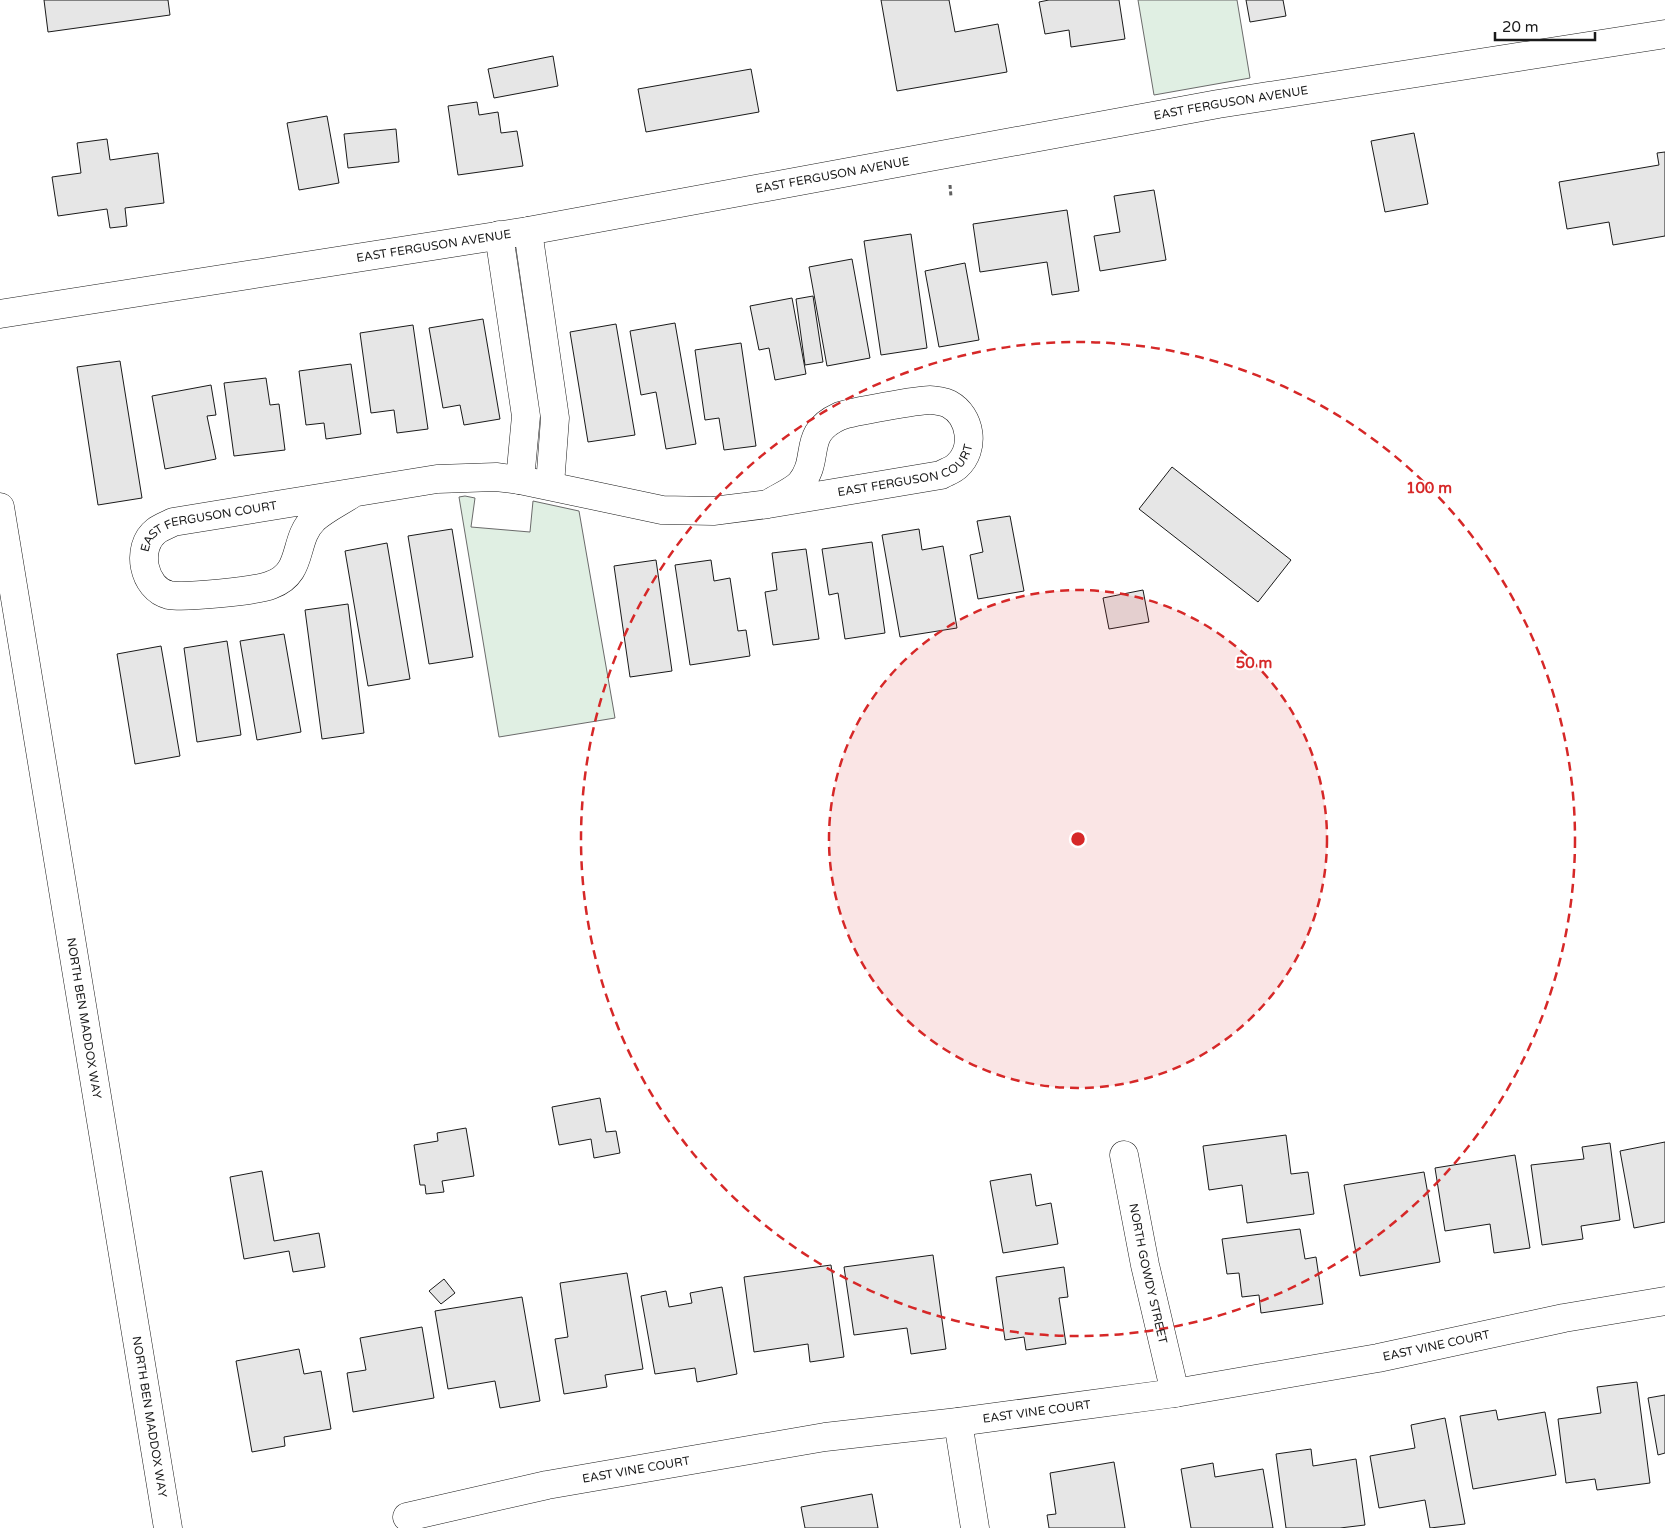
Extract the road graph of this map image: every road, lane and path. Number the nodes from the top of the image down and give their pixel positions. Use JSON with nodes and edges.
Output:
{"nodes":[{"id":1,"x":1665,"y":34,"type":"edge"},
{"id":2,"x":528,"y":230,"type":"junction"},
{"id":3,"x":499,"y":235,"type":"junction"},
{"id":4,"x":0,"y":314,"type":"edge"},
{"id":5,"x":520,"y":480,"type":"junction"},
{"id":6,"x":550,"y":485,"type":"junction"},
{"id":7,"x":352,"y":494,"type":"junction"},
{"id":8,"x":768,"y":504,"type":"junction"},
{"id":9,"x":0,"y":507,"type":"edge"},
{"id":10,"x":1124,"y":1155,"type":"dead end"},
{"id":11,"x":1665,"y":1301,"type":"edge"},
{"id":12,"x":1175,"y":1393,"type":"junction"},
{"id":13,"x":958,"y":1422,"type":"junction"},
{"id":14,"x":406,"y":1517,"type":"dead end"},
{"id":15,"x":168,"y":1528,"type":"edge"},
{"id":16,"x":974,"y":1528,"type":"edge"}],
"edges":[{"from":1,"to":2,"type":"street","name":"EAST FERGUSON AVENUE"},
{"from":2,"to":3,"type":"street","name":"EAST FERGUSON AVENUE"},
{"from":2,"to":6,"type":"street"},
{"from":3,"to":4,"type":"street","name":"EAST FERGUSON AVENUE"},
{"from":3,"to":5,"type":"street"},
{"from":5,"to":6,"type":"street","name":"EAST FERGUSON COURT"},
{"from":5,"to":7,"type":"street","name":"EAST FERGUSON COURT"},
{"from":6,"to":8,"type":"street","name":"EAST FERGUSON COURT"},
{"from":7,"to":7,"type":"street","name":"EAST FERGUSON COURT"},
{"from":8,"to":8,"type":"street","name":"EAST FERGUSON COURT"},
{"from":9,"to":15,"type":"street","name":"NORTH BEN MADDOX WAY"},
{"from":10,"to":12,"type":"street","name":"NORTH GOWDY STREET"},
{"from":11,"to":12,"type":"street","name":"EAST VINE COURT"},
{"from":12,"to":13,"type":"street","name":"EAST VINE COURT"},
{"from":13,"to":14,"type":"street","name":"EAST VINE COURT"},
{"from":13,"to":16,"type":"street"}]}
